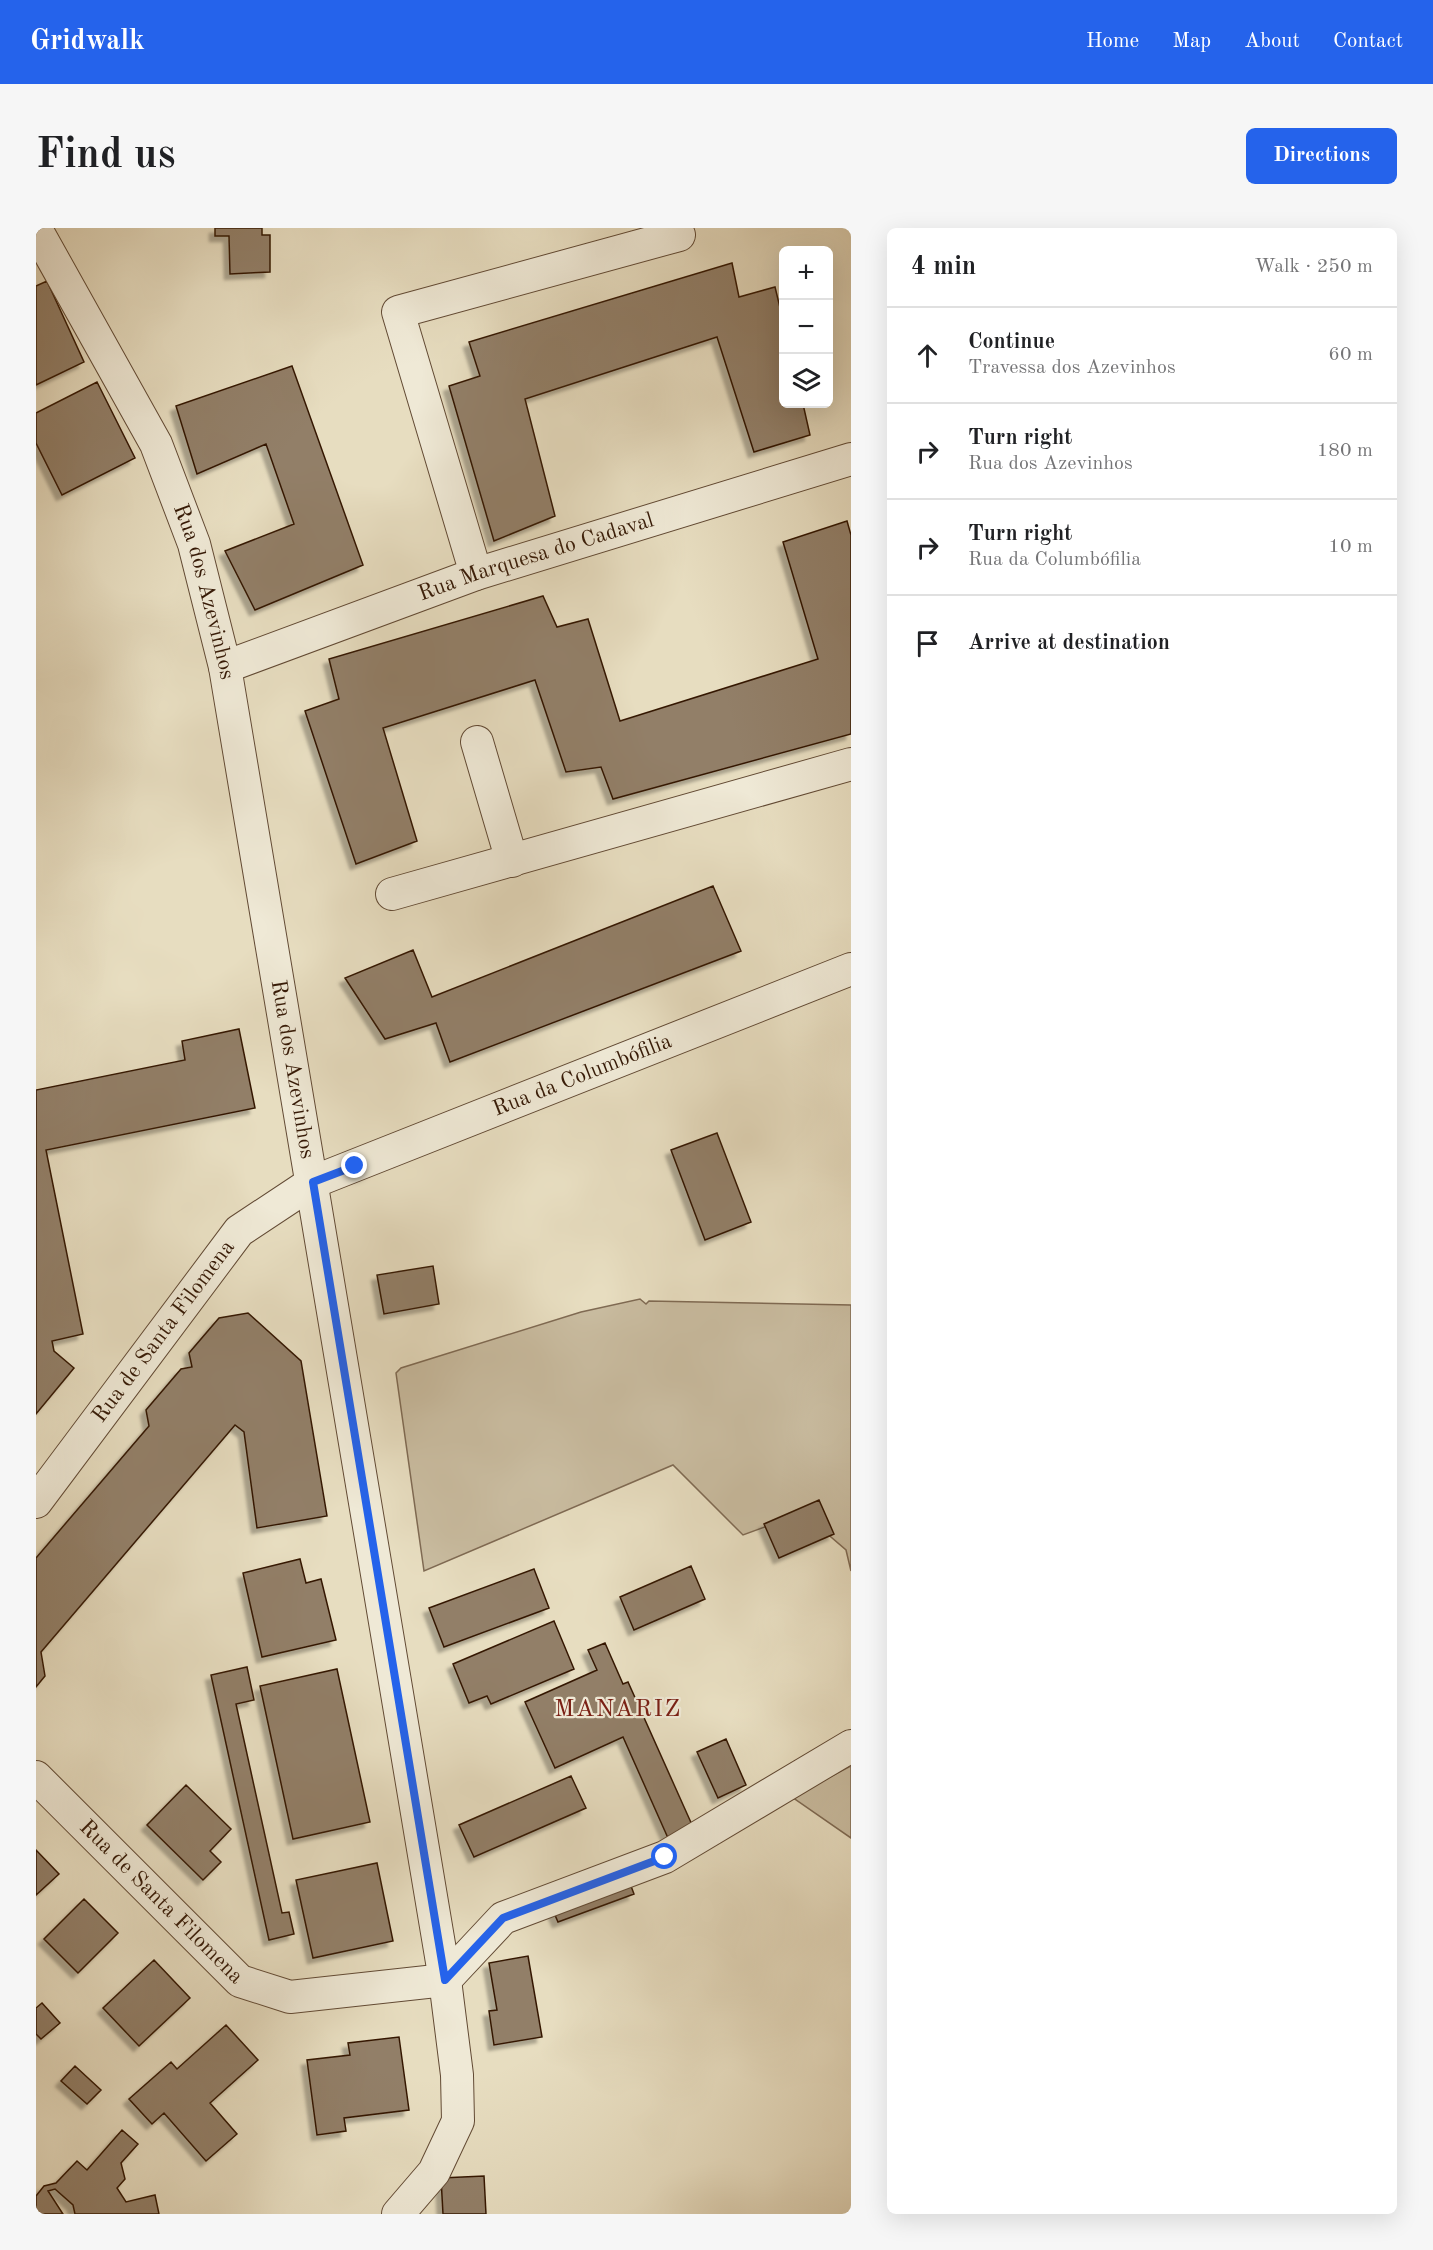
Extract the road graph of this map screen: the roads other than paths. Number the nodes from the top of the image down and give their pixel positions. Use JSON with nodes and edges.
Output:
{"nodes":[{"id":1,"x":36,"y":229,"type":"edge"},
{"id":2,"x":679,"y":235,"type":"dead end"},
{"id":3,"x":851,"y":459,"type":"edge"},
{"id":4,"x":476,"y":574,"type":"junction"},
{"id":5,"x":225,"y":667,"type":"junction"},
{"id":6,"x":477,"y":742,"type":"dead end"},
{"id":7,"x":851,"y":764,"type":"edge"},
{"id":8,"x":512,"y":861,"type":"junction"},
{"id":9,"x":392,"y":894,"type":"dead end"},
{"id":10,"x":851,"y":969,"type":"edge"},
{"id":11,"x":313,"y":1182,"type":"junction"},
{"id":12,"x":36,"y":1502,"type":"edge"},
{"id":13,"x":851,"y":1746,"type":"edge"},
{"id":14,"x":36,"y":1777,"type":"edge"},
{"id":15,"x":445,"y":1980,"type":"junction"},
{"id":16,"x":398,"y":2214,"type":"edge"}],
"edges":[{"from":1,"to":5,"type":"street","name":"Rua dos Azevinhos"},
{"from":2,"to":4,"type":"street"},
{"from":3,"to":4,"type":"street","name":"Rua Marquesa do Cadaval"},
{"from":4,"to":5,"type":"street","name":"Rua Marquesa do Cadaval"},
{"from":5,"to":11,"type":"street","name":"Rua dos Azevinhos"},
{"from":6,"to":8,"type":"street"},
{"from":7,"to":8,"type":"street"},
{"from":8,"to":9,"type":"street"},
{"from":10,"to":11,"type":"street","name":"Rua da Columbófilia"},
{"from":11,"to":12,"type":"street","name":"Rua de Santa Filomena"},
{"from":11,"to":15,"type":"street","name":"Rua dos Azevinhos"},
{"from":13,"to":15,"type":"street"},
{"from":14,"to":15,"type":"street","name":"Rua de Santa Filomena"},
{"from":15,"to":16,"type":"street","name":"Rua dos Azevinhos"}]}
